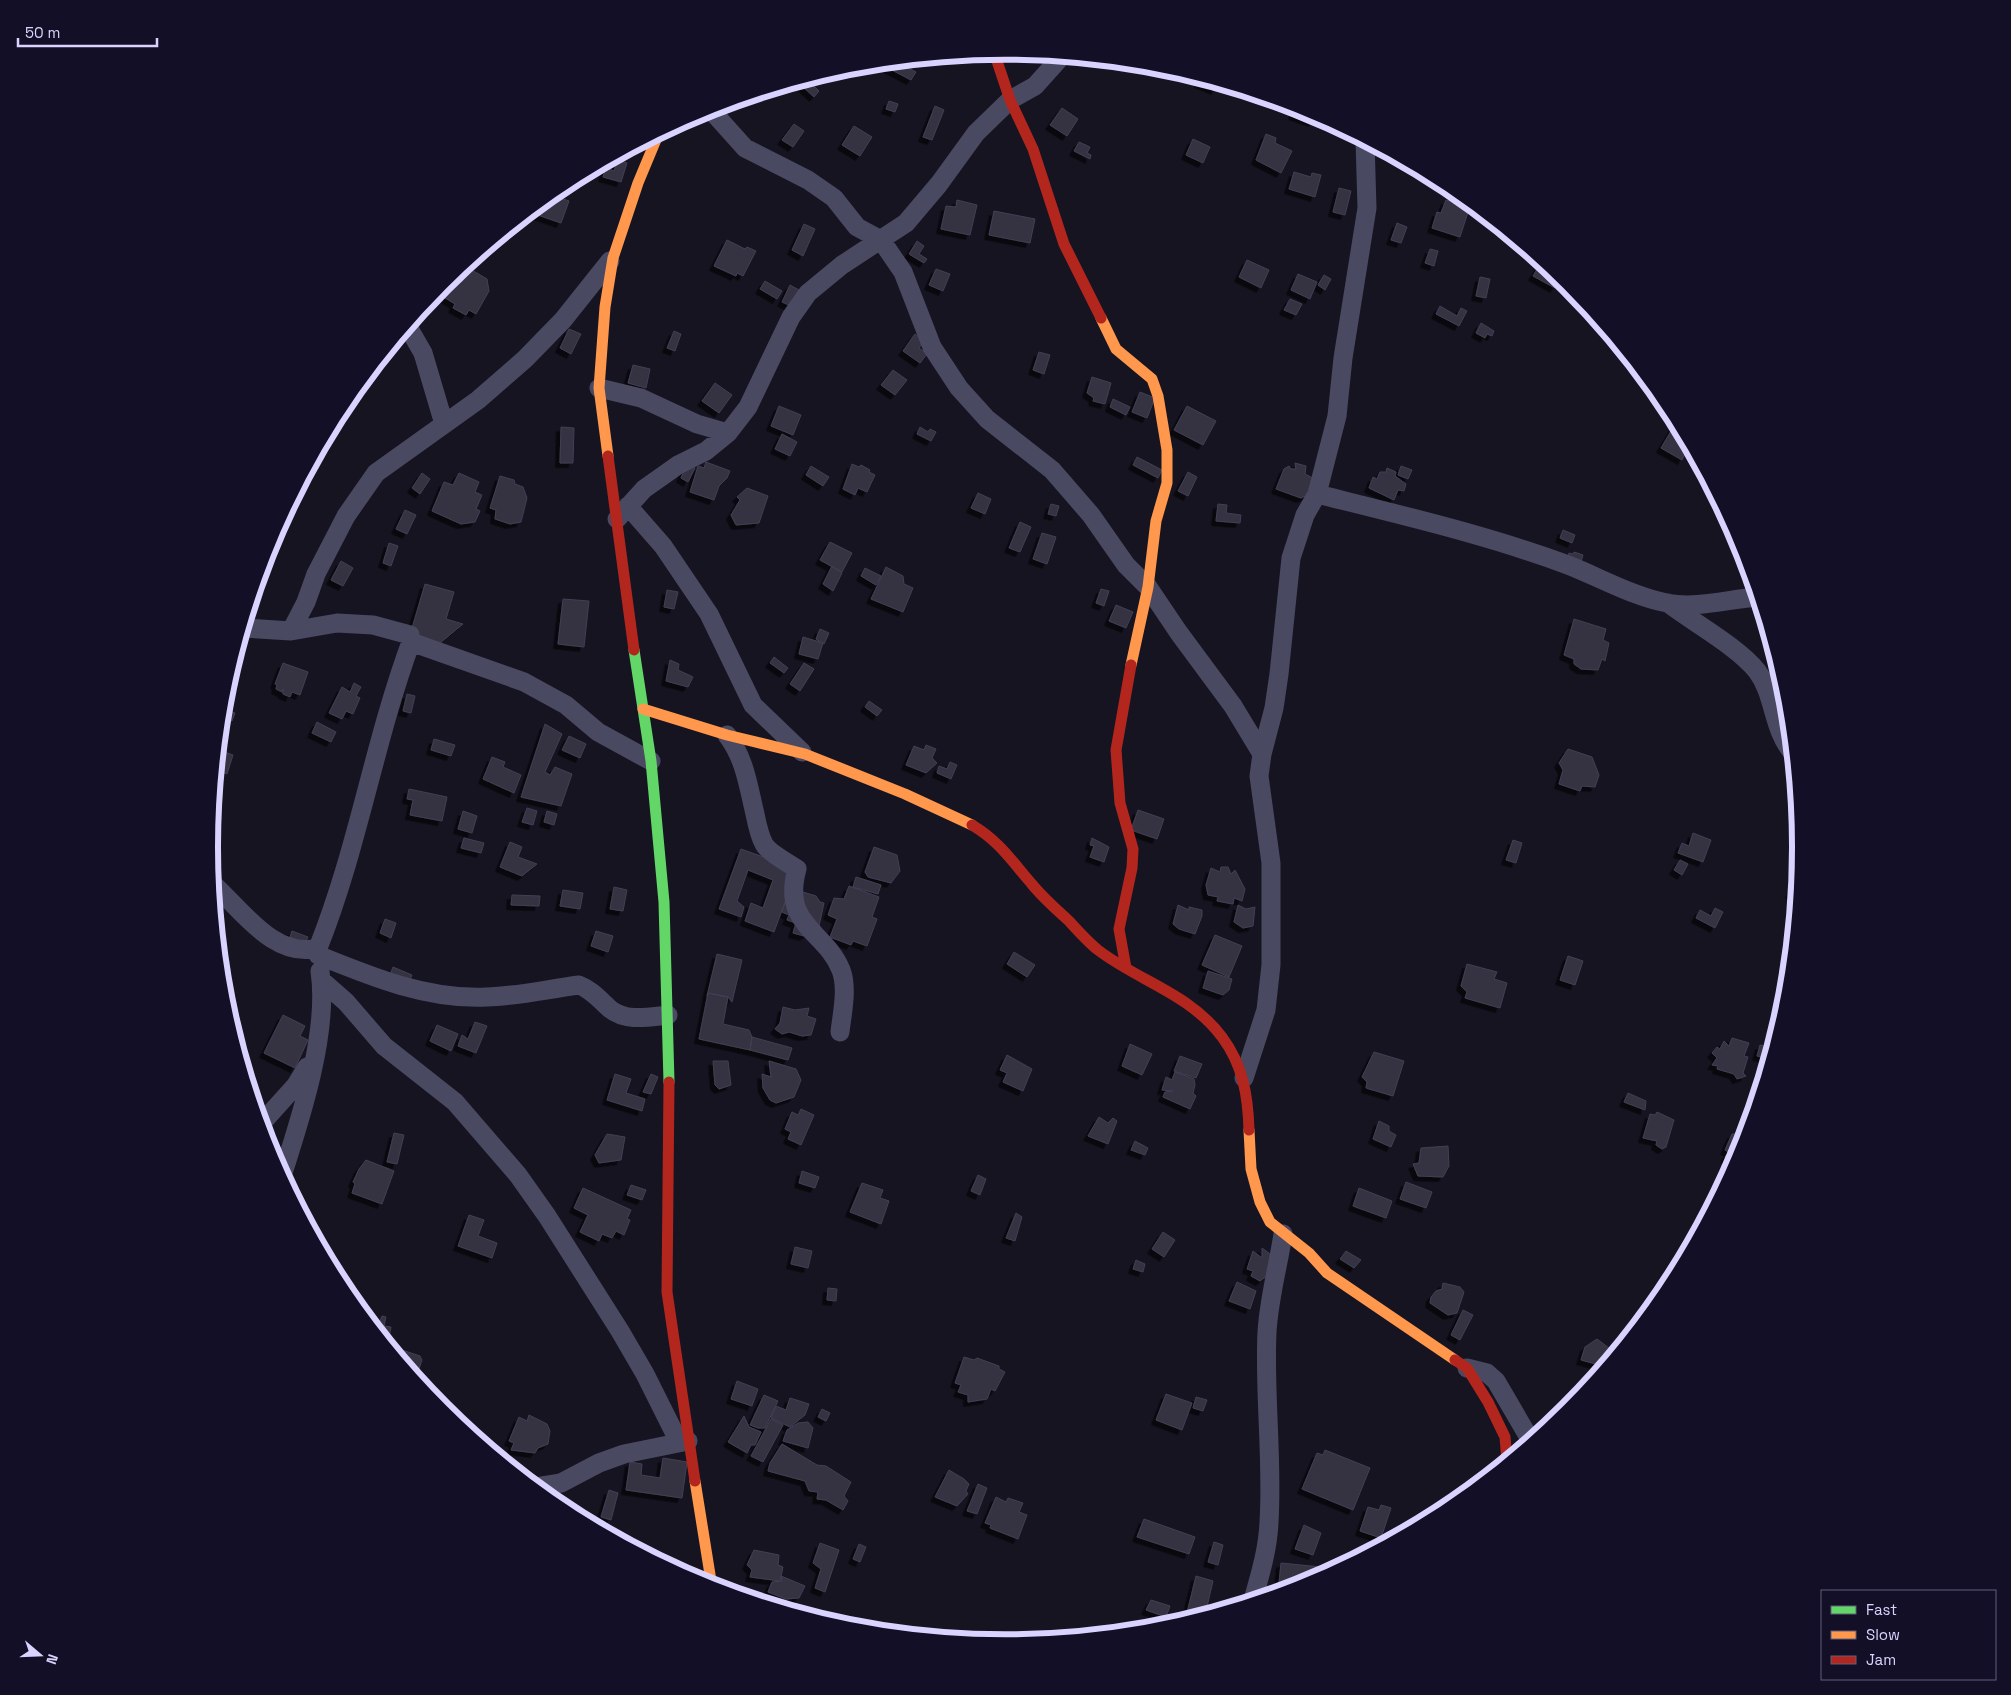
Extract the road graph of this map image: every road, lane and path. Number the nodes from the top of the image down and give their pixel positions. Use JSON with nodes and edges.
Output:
{"nodes":[{"id":1,"x":997,"y":60,"type":"edge"},
{"id":2,"x":1057,"y":62,"type":"edge"},
{"id":3,"x":1010,"y":100,"type":"junction"},
{"id":4,"x":716,"y":116,"type":"edge"},
{"id":5,"x":655,"y":142,"type":"edge"},
{"id":6,"x":1365,"y":147,"type":"edge"},
{"id":7,"x":881,"y":240,"type":"junction"},
{"id":8,"x":613,"y":258,"type":"junction"},
{"id":9,"x":410,"y":331,"type":"edge"},
{"id":10,"x":598,"y":388,"type":"junction"},
{"id":11,"x":444,"y":424,"type":"junction"},
{"id":12,"x":728,"y":433,"type":"junction"},
{"id":13,"x":1317,"y":494,"type":"junction"},
{"id":14,"x":622,"y":512,"type":"junction"},
{"id":15,"x":1148,"y":587,"type":"junction"},
{"id":16,"x":1752,"y":598,"type":"edge"},
{"id":17,"x":1668,"y":603,"type":"junction"},
{"id":18,"x":250,"y":628,"type":"edge"},
{"id":19,"x":291,"y":631,"type":"junction"},
{"id":20,"x":411,"y":642,"type":"junction"},
{"id":21,"x":643,"y":709,"type":"junction"},
{"id":22,"x":727,"y":735,"type":"junction"},
{"id":23,"x":1785,"y":740,"type":"edge"},
{"id":24,"x":805,"y":754,"type":"junction"},
{"id":25,"x":1262,"y":754,"type":"junction"},
{"id":26,"x":651,"y":761,"type":"junction"},
{"id":27,"x":220,"y":891,"type":"edge"},
{"id":28,"x":318,"y":951,"type":"junction"},
{"id":29,"x":1126,"y":968,"type":"junction"},
{"id":30,"x":322,"y":981,"type":"junction"},
{"id":31,"x":668,"y":1015,"type":"junction"},
{"id":32,"x":840,"y":1032,"type":"dead end"},
{"id":33,"x":315,"y":1055,"type":"junction"},
{"id":34,"x":1244,"y":1078,"type":"junction"},
{"id":35,"x":266,"y":1118,"type":"edge"},
{"id":36,"x":285,"y":1165,"type":"edge"},
{"id":37,"x":1282,"y":1234,"type":"junction"},
{"id":38,"x":1467,"y":1368,"type":"junction"},
{"id":39,"x":1528,"y":1437,"type":"edge"},
{"id":40,"x":683,"y":1441,"type":"junction"},
{"id":41,"x":1506,"y":1455,"type":"edge"},
{"id":42,"x":546,"y":1486,"type":"edge"},
{"id":43,"x":710,"y":1577,"type":"edge"},
{"id":44,"x":1254,"y":1594,"type":"edge"}],
"edges":[{"from":1,"to":3,"type":"street"},
{"from":2,"to":3,"type":"street"},
{"from":3,"to":7,"type":"street"},
{"from":3,"to":15,"type":"street"},
{"from":4,"to":7,"type":"street"},
{"from":5,"to":8,"type":"street"},
{"from":6,"to":13,"type":"street"},
{"from":7,"to":12,"type":"street"},
{"from":7,"to":15,"type":"street"},
{"from":8,"to":10,"type":"street"},
{"from":8,"to":11,"type":"street"},
{"from":9,"to":11,"type":"street"},
{"from":10,"to":12,"type":"street"},
{"from":10,"to":14,"type":"street"},
{"from":11,"to":19,"type":"street"},
{"from":12,"to":14,"type":"street"},
{"from":13,"to":17,"type":"street"},
{"from":13,"to":25,"type":"street"},
{"from":14,"to":21,"type":"street"},
{"from":14,"to":24,"type":"street"},
{"from":15,"to":25,"type":"street"},
{"from":15,"to":29,"type":"street"},
{"from":16,"to":17,"type":"street"},
{"from":17,"to":23,"type":"street"},
{"from":18,"to":19,"type":"street"},
{"from":19,"to":20,"type":"street"},
{"from":20,"to":26,"type":"street"},
{"from":20,"to":28,"type":"street"},
{"from":21,"to":22,"type":"street"},
{"from":21,"to":26,"type":"street"},
{"from":22,"to":24,"type":"street"},
{"from":22,"to":32,"type":"street"},
{"from":24,"to":29,"type":"street"},
{"from":25,"to":34,"type":"street"},
{"from":26,"to":31,"type":"street"},
{"from":27,"to":28,"type":"street"},
{"from":28,"to":30,"type":"street"},
{"from":28,"to":31,"type":"street"},
{"from":29,"to":34,"type":"street"},
{"from":30,"to":33,"type":"street"},
{"from":30,"to":40,"type":"street"},
{"from":31,"to":40,"type":"street"},
{"from":33,"to":35,"type":"street"},
{"from":33,"to":36,"type":"street"},
{"from":34,"to":37,"type":"street"},
{"from":37,"to":38,"type":"street"},
{"from":37,"to":44,"type":"street"},
{"from":38,"to":39,"type":"street"},
{"from":38,"to":41,"type":"street"},
{"from":40,"to":42,"type":"street"},
{"from":40,"to":43,"type":"street"}]}
